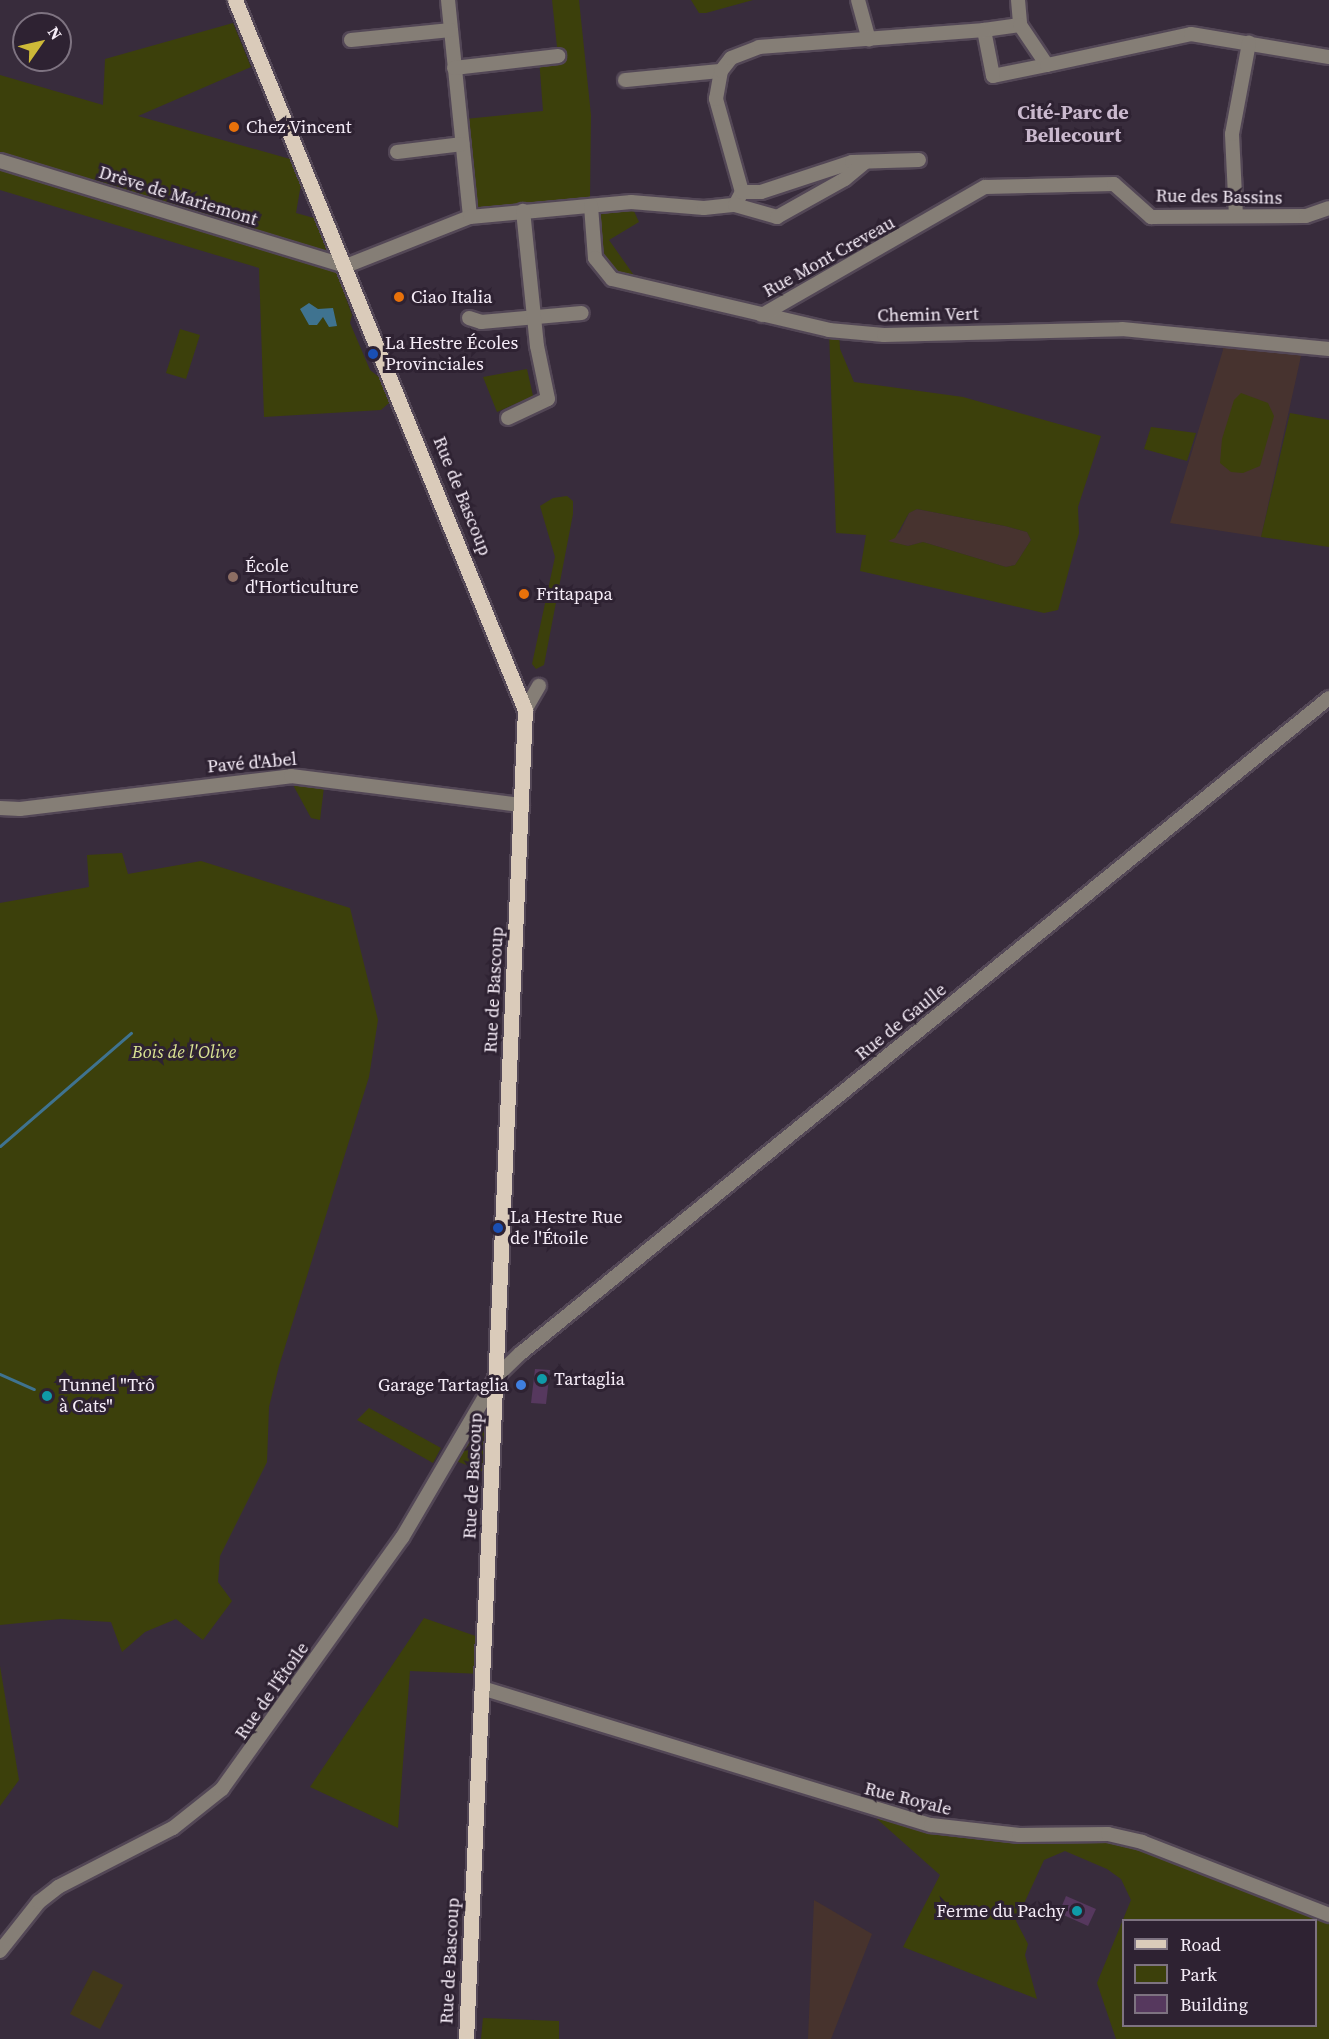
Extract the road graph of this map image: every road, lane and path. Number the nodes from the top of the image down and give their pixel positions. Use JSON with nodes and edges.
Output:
{"nodes":[{"id":1,"x":235,"y":0,"type":"edge"},
{"id":2,"x":448,"y":0,"type":"edge"},
{"id":3,"x":858,"y":0,"type":"edge"},
{"id":4,"x":1018,"y":0,"type":"edge"},
{"id":5,"x":1020,"y":25,"type":"junction"},
{"id":6,"x":451,"y":30,"type":"junction"},
{"id":7,"x":984,"y":30,"type":"junction"},
{"id":8,"x":351,"y":40,"type":"dead end"},
{"id":9,"x":869,"y":40,"type":"junction"},
{"id":10,"x":1249,"y":43,"type":"junction"},
{"id":11,"x":558,"y":56,"type":"dead end"},
{"id":12,"x":1329,"y":57,"type":"edge"},
{"id":13,"x":1047,"y":65,"type":"junction"},
{"id":14,"x":454,"y":68,"type":"junction"},
{"id":15,"x":721,"y":71,"type":"junction"},
{"id":16,"x":625,"y":80,"type":"dead end"},
{"id":17,"x":463,"y":144,"type":"junction"},
{"id":18,"x":397,"y":152,"type":"dead end"},
{"id":19,"x":919,"y":160,"type":"dead end"},
{"id":20,"x":0,"y":161,"type":"edge"},
{"id":21,"x":865,"y":162,"type":"junction"},
{"id":22,"x":742,"y":192,"type":"junction"},
{"id":23,"x":735,"y":205,"type":"junction"},
{"id":24,"x":591,"y":206,"type":"junction"},
{"id":25,"x":1329,"y":208,"type":"edge"},
{"id":26,"x":523,"y":211,"type":"junction"},
{"id":27,"x":1236,"y":216,"type":"junction"},
{"id":28,"x":470,"y":217,"type":"junction"},
{"id":29,"x":914,"y":230,"type":"joint"},
{"id":30,"x":346,"y":266,"type":"junction"},
{"id":31,"x":582,"y":313,"type":"dead end"},
{"id":32,"x":762,"y":315,"type":"junction"},
{"id":33,"x":535,"y":316,"type":"junction"},
{"id":34,"x":469,"y":318,"type":"dead end"},
{"id":35,"x":1329,"y":349,"type":"edge"},
{"id":36,"x":508,"y":418,"type":"dead end"},
{"id":37,"x":539,"y":686,"type":"dead end"},
{"id":38,"x":1329,"y":698,"type":"edge"},
{"id":39,"x":525,"y":710,"type":"junction"},
{"id":40,"x":522,"y":805,"type":"junction"},
{"id":41,"x":0,"y":808,"type":"edge"},
{"id":42,"x":497,"y":1376,"type":"junction"},
{"id":43,"x":482,"y":1688,"type":"junction"},
{"id":44,"x":1329,"y":1915,"type":"edge"},
{"id":45,"x":0,"y":1951,"type":"edge"},
{"id":46,"x":466,"y":2039,"type":"edge"}],
"edges":[{"from":1,"to":30,"type":"main road","name":"Rue de Bascoup"},
{"from":2,"to":6,"type":"street"},
{"from":3,"to":9,"type":"street"},
{"from":4,"to":5,"type":"street"},
{"from":5,"to":7,"type":"street"},
{"from":5,"to":13,"type":"street"},
{"from":6,"to":8,"type":"street"},
{"from":6,"to":14,"type":"street"},
{"from":7,"to":9,"type":"street"},
{"from":7,"to":13,"type":"street"},
{"from":9,"to":15,"type":"street"},
{"from":10,"to":12,"type":"street"},
{"from":10,"to":13,"type":"street"},
{"from":10,"to":27,"type":"street"},
{"from":11,"to":14,"type":"street"},
{"from":14,"to":17,"type":"street"},
{"from":15,"to":16,"type":"street"},
{"from":15,"to":22,"type":"street"},
{"from":17,"to":18,"type":"street"},
{"from":17,"to":28,"type":"street"},
{"from":19,"to":21,"type":"street"},
{"from":20,"to":30,"type":"street","name":"Drève de Mariemont"},
{"from":21,"to":22,"type":"street"},
{"from":21,"to":23,"type":"street"},
{"from":22,"to":23,"type":"street"},
{"from":23,"to":24,"type":"street"},
{"from":24,"to":26,"type":"street"},
{"from":24,"to":32,"type":"street","name":"Chemin Vert"},
{"from":25,"to":27,"type":"street","name":"Rue des Bassins"},
{"from":26,"to":28,"type":"street"},
{"from":26,"to":33,"type":"street"},
{"from":27,"to":29,"type":"street","name":"Rue des Bassins"},
{"from":28,"to":30,"type":"street"},
{"from":29,"to":32,"type":"street","name":"Rue Mont Creveau"},
{"from":30,"to":39,"type":"main road","name":"Rue de Bascoup"},
{"from":31,"to":33,"type":"street"},
{"from":32,"to":35,"type":"street","name":"Chemin Vert"},
{"from":33,"to":34,"type":"street"},
{"from":33,"to":36,"type":"street"},
{"from":37,"to":39,"type":"street"},
{"from":38,"to":42,"type":"street","name":"Rue de Gaulle"},
{"from":39,"to":40,"type":"main road","name":"Rue de Bascoup"},
{"from":40,"to":41,"type":"street","name":"Pavé d'Abel"},
{"from":40,"to":42,"type":"main road","name":"Rue de Bascoup"},
{"from":42,"to":43,"type":"main road","name":"Rue de Bascoup"},
{"from":42,"to":45,"type":"street","name":"Rue de l'Étoile"},
{"from":43,"to":44,"type":"street","name":"Rue Royale"},
{"from":43,"to":46,"type":"main road","name":"Rue de Bascoup"}]}
